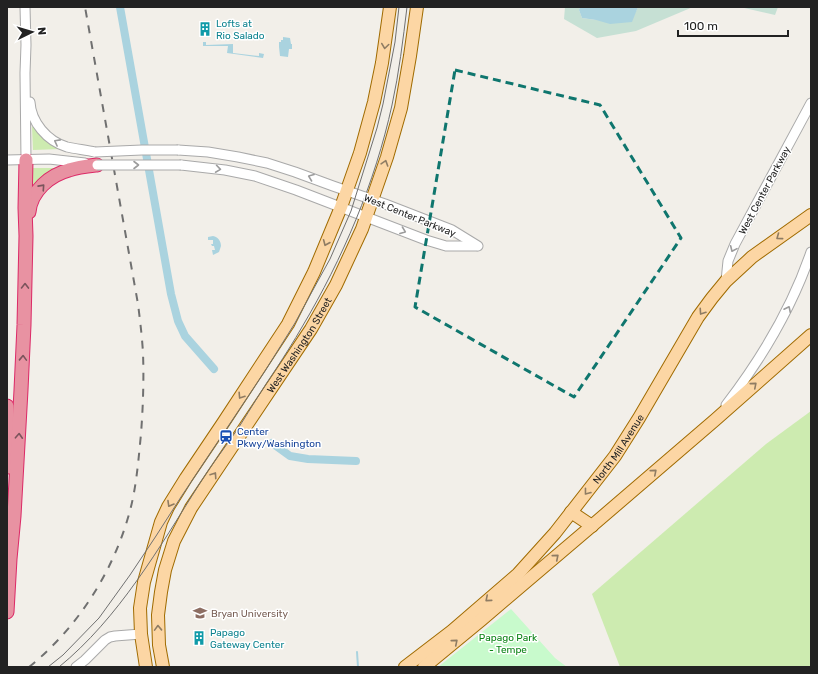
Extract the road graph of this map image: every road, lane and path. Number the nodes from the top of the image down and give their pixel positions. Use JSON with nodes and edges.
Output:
{"nodes":[{"id":1,"x":25,"y":7,"type":"edge"},
{"id":2,"x":390,"y":7,"type":"edge"},
{"id":3,"x":417,"y":7,"type":"edge"},
{"id":4,"x":26,"y":45,"type":"junction"},
{"id":5,"x":811,"y":103,"type":"edge"},
{"id":6,"x":96,"y":158,"type":"junction"},
{"id":7,"x":48,"y":159,"type":"junction"},
{"id":8,"x":16,"y":160,"type":"edge"},
{"id":9,"x":347,"y":191,"type":"junction"},
{"id":10,"x":373,"y":200,"type":"junction"},
{"id":11,"x":341,"y":207,"type":"junction"},
{"id":12,"x":811,"y":215,"type":"edge"},
{"id":13,"x":367,"y":217,"type":"junction"},
{"id":14,"x":26,"y":236,"type":"junction"},
{"id":15,"x":811,"y":252,"type":"edge"},
{"id":16,"x":726,"y":281,"type":"junction"},
{"id":17,"x":811,"y":336,"type":"edge"},
{"id":18,"x":7,"y":406,"type":"edge"},
{"id":19,"x":715,"y":420,"type":"junction"},
{"id":20,"x":571,"y":512,"type":"junction"},
{"id":21,"x":592,"y":526,"type":"junction"},
{"id":22,"x":10,"y":559,"type":"junction"},
{"id":23,"x":7,"y":612,"type":"edge"},
{"id":24,"x":141,"y":634,"type":"junction"},
{"id":25,"x":76,"y":667,"type":"edge"},
{"id":26,"x":146,"y":667,"type":"edge"},
{"id":27,"x":163,"y":667,"type":"edge"},
{"id":28,"x":405,"y":667,"type":"edge"},
{"id":29,"x":424,"y":667,"type":"edge"}],
"edges":[{"from":1,"to":4,"type":"street"},
{"from":2,"to":9,"type":"main road","name":"West Washington Street","one_way":true},
{"from":10,"to":3,"type":"main road","name":"West Washington Street","one_way":true},
{"from":6,"to":4,"type":"street","one_way":true},
{"from":4,"to":8,"type":"street"},
{"from":5,"to":16,"type":"street","name":"West Center Parkway","one_way":true},
{"from":6,"to":7,"type":"street","name":"West Center Parkway"},
{"from":6,"to":7,"type":"street","name":"West Center Parkway"},
{"from":9,"to":6,"type":"street","name":"West Center Parkway","one_way":true,"bridge":true},
{"from":6,"to":11,"type":"street","name":"West Center Parkway","one_way":true,"bridge":true},
{"from":14,"to":6,"type":"highway","one_way":true},
{"from":7,"to":8,"type":"street","name":"West Center Parkway"},
{"from":8,"to":14,"type":"highway"},
{"from":9,"to":10,"type":"street","name":"West Center Parkway"},
{"from":9,"to":11,"type":"main road","name":"West Washington Street"},
{"from":10,"to":13,"type":"main road","name":"West Washington Street"},
{"from":13,"to":10,"type":"street","name":"West Center Parkway","one_way":true},
{"from":11,"to":13,"type":"street","name":"West Center Parkway"},
{"from":11,"to":24,"type":"main road","name":"West Washington Street","one_way":true},
{"from":12,"to":16,"type":"main road","name":"North Mill Avenue","one_way":true},
{"from":27,"to":13,"type":"main road","name":"West Washington Street","one_way":true},
{"from":22,"to":14,"type":"highway","one_way":true},
{"from":19,"to":15,"type":"street","one_way":true},
{"from":16,"to":20,"type":"main road","name":"North Mill Avenue","one_way":true},
{"from":19,"to":17,"type":"main road","one_way":true},
{"from":18,"to":22,"type":"highway"},
{"from":21,"to":19,"type":"main road","one_way":true},
{"from":20,"to":21,"type":"main road"},
{"from":20,"to":28,"type":"main road","name":"North Mill Avenue","one_way":true},
{"from":29,"to":21,"type":"main road","one_way":true},
{"from":22,"to":23,"type":"highway"},
{"from":24,"to":25,"type":"street"},
{"from":24,"to":26,"type":"main road","name":"West Washington Street"}]}
